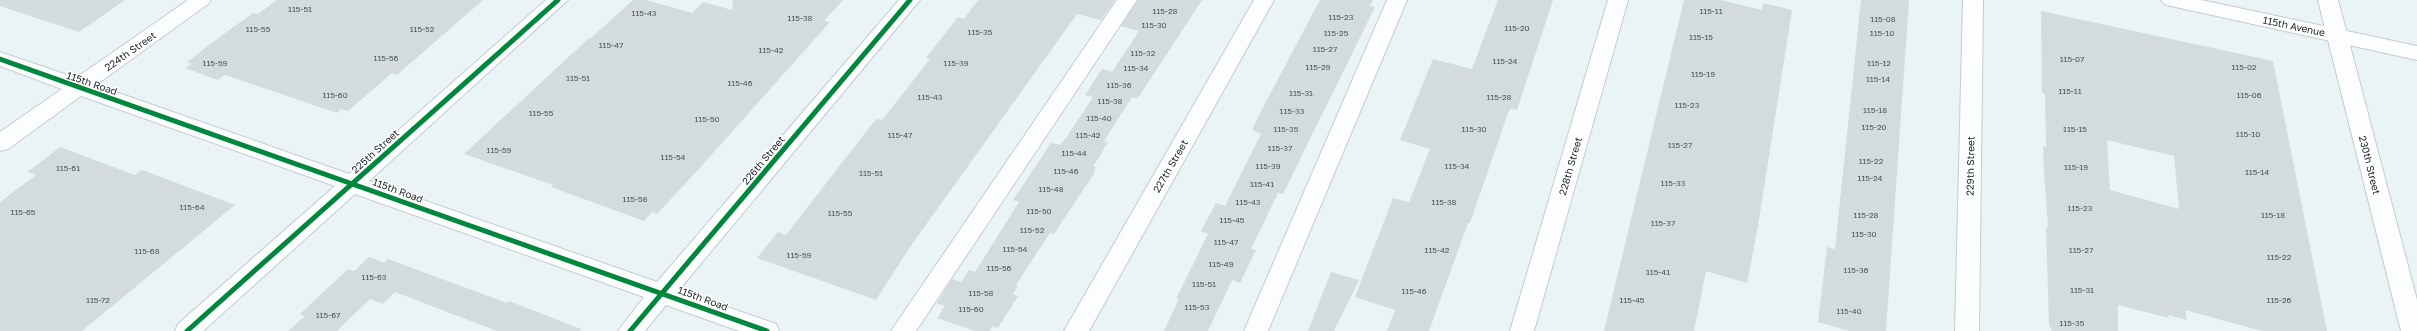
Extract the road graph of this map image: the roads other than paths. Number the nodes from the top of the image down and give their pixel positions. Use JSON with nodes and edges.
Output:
{"nodes":[{"id":1,"x":201,"y":0,"type":"edge"},
{"id":2,"x":558,"y":0,"type":"edge"},
{"id":3,"x":910,"y":0,"type":"edge"},
{"id":4,"x":1127,"y":0,"type":"edge"},
{"id":5,"x":1264,"y":0,"type":"edge"},
{"id":6,"x":1397,"y":0,"type":"edge"},
{"id":7,"x":1618,"y":0,"type":"edge"},
{"id":8,"x":1973,"y":0,"type":"edge"},
{"id":9,"x":2171,"y":0,"type":"edge"},
{"id":10,"x":2328,"y":0,"type":"edge"},
{"id":11,"x":2337,"y":36,"type":"junction"},
{"id":12,"x":2417,"y":53,"type":"edge"},
{"id":13,"x":0,"y":59,"type":"edge"},
{"id":14,"x":78,"y":88,"type":"junction"},
{"id":15,"x":0,"y":144,"type":"edge"},
{"id":16,"x":353,"y":184,"type":"junction"},
{"id":17,"x":662,"y":293,"type":"junction"},
{"id":18,"x":187,"y":331,"type":"edge"},
{"id":19,"x":630,"y":331,"type":"edge"},
{"id":20,"x":767,"y":331,"type":"edge"},
{"id":21,"x":903,"y":331,"type":"edge"},
{"id":22,"x":1076,"y":331,"type":"edge"},
{"id":23,"x":1256,"y":331,"type":"edge"},
{"id":24,"x":1522,"y":331,"type":"edge"},
{"id":25,"x":1968,"y":331,"type":"edge"},
{"id":26,"x":2413,"y":331,"type":"edge"}],
"edges":[{"from":1,"to":14,"type":"street","name":"224th Street"},
{"from":2,"to":16,"type":"street","name":"225th Street"},
{"from":3,"to":17,"type":"street","name":"226th Street"},
{"from":4,"to":21,"type":"street"},
{"from":5,"to":22,"type":"street","name":"227th Street"},
{"from":6,"to":23,"type":"street"},
{"from":7,"to":24,"type":"street","name":"228th Street"},
{"from":8,"to":25,"type":"street","name":"229th Street"},
{"from":9,"to":11,"type":"street","name":"115th Avenue"},
{"from":10,"to":11,"type":"street","name":"230th Street"},
{"from":11,"to":12,"type":"street","name":"115th Avenue"},
{"from":11,"to":26,"type":"street","name":"230th Street"},
{"from":13,"to":14,"type":"street","name":"115th Road"},
{"from":14,"to":15,"type":"street","name":"224th Street"},
{"from":14,"to":16,"type":"street","name":"115th Road"},
{"from":16,"to":17,"type":"street","name":"115th Road"},
{"from":16,"to":18,"type":"street","name":"225th Street"},
{"from":17,"to":19,"type":"street","name":"226th Street"},
{"from":17,"to":20,"type":"street","name":"115th Road"}]}
